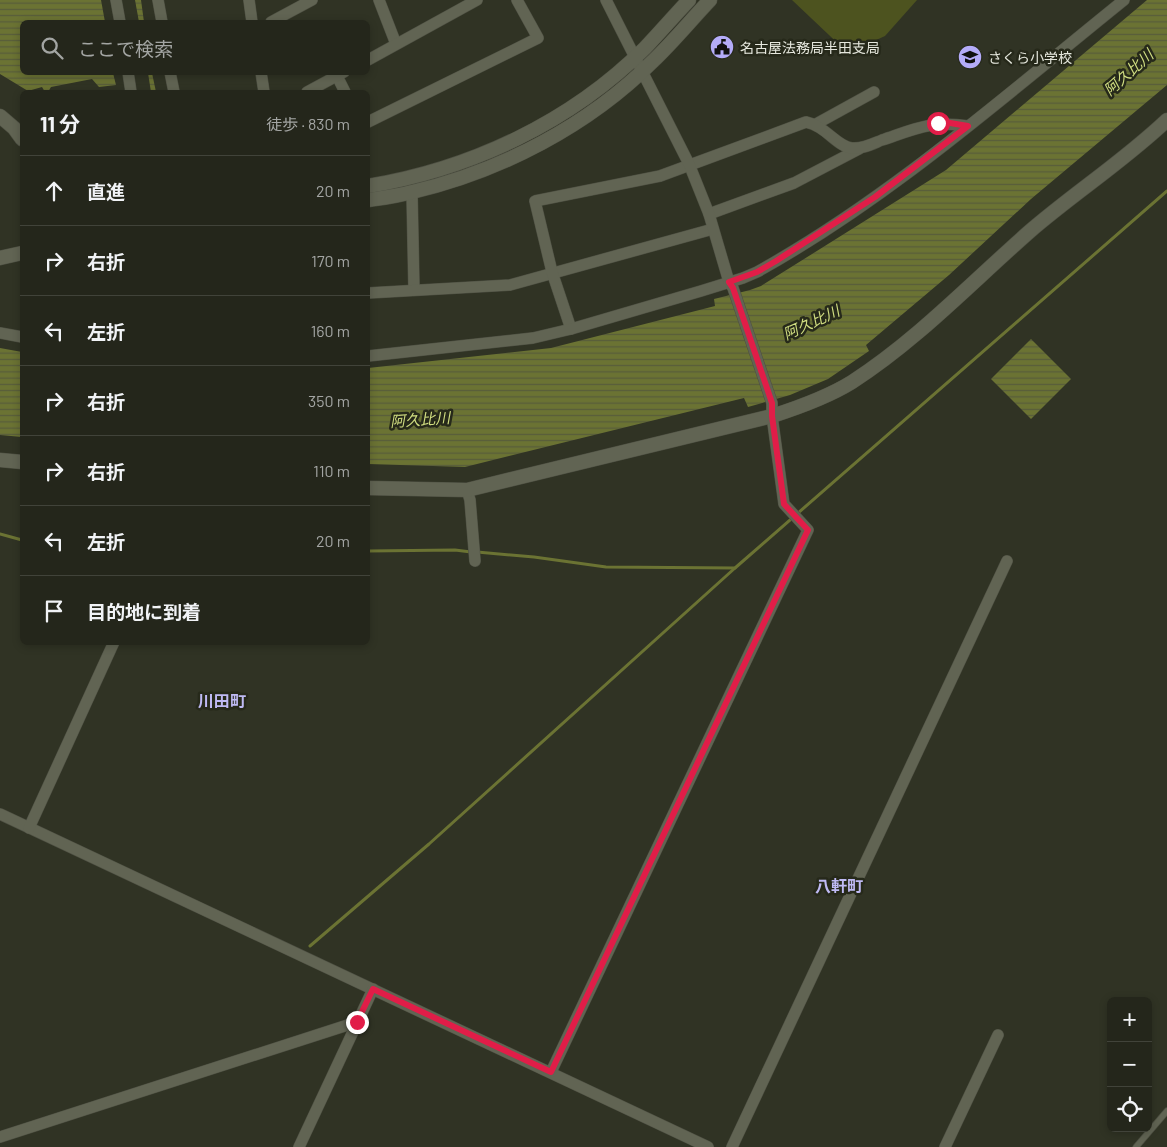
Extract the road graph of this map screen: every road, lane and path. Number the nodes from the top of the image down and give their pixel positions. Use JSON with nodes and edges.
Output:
{"nodes":[{"id":1,"x":116,"y":0,"type":"edge"},
{"id":2,"x":158,"y":0,"type":"edge"},
{"id":3,"x":249,"y":0,"type":"edge"},
{"id":4,"x":312,"y":0,"type":"edge"},
{"id":5,"x":379,"y":0,"type":"edge"},
{"id":6,"x":517,"y":0,"type":"edge"},
{"id":7,"x":606,"y":0,"type":"edge"},
{"id":8,"x":689,"y":0,"type":"edge"},
{"id":9,"x":710,"y":0,"type":"edge"},
{"id":10,"x":1124,"y":0,"type":"edge"},
{"id":11,"x":473,"y":1,"type":"edge"},
{"id":12,"x":120,"y":20,"type":"edge"},
{"id":13,"x":162,"y":20,"type":"edge"},
{"id":14,"x":252,"y":20,"type":"edge"},
{"id":15,"x":275,"y":20,"type":"edge"},
{"id":16,"x":396,"y":44,"type":"junction"},
{"id":17,"x":635,"y":57,"type":"junction"},
{"id":18,"x":370,"y":59,"type":"edge"},
{"id":19,"x":642,"y":71,"type":"junction"},
{"id":20,"x":128,"y":75,"type":"edge"},
{"id":21,"x":171,"y":75,"type":"edge"},
{"id":22,"x":261,"y":75,"type":"edge"},
{"id":23,"x":338,"y":75,"type":"edge"},
{"id":24,"x":340,"y":75,"type":"edge"},
{"id":25,"x":131,"y":90,"type":"edge"},
{"id":26,"x":174,"y":90,"type":"edge"},
{"id":27,"x":264,"y":90,"type":"edge"},
{"id":28,"x":311,"y":90,"type":"edge"},
{"id":29,"x":345,"y":90,"type":"edge"},
{"id":30,"x":874,"y":92,"type":"dead end"},
{"id":31,"x":0,"y":116,"type":"edge"},
{"id":32,"x":1167,"y":120,"type":"edge"},
{"id":33,"x":370,"y":121,"type":"edge"},
{"id":34,"x":816,"y":124,"type":"junction"},
{"id":35,"x":968,"y":126,"type":"junction"},
{"id":36,"x":20,"y":136,"type":"edge"},
{"id":37,"x":860,"y":148,"type":"junction"},
{"id":38,"x":689,"y":164,"type":"junction"},
{"id":39,"x":370,"y":186,"type":"edge"},
{"id":40,"x":412,"y":193,"type":"junction"},
{"id":41,"x":370,"y":200,"type":"edge"},
{"id":42,"x":710,"y":214,"type":"junction"},
{"id":43,"x":713,"y":229,"type":"junction"},
{"id":44,"x":20,"y":253,"type":"edge"},
{"id":45,"x":0,"y":258,"type":"edge"},
{"id":46,"x":552,"y":272,"type":"junction"},
{"id":47,"x":731,"y":285,"type":"junction"},
{"id":48,"x":414,"y":290,"type":"junction"},
{"id":49,"x":370,"y":293,"type":"edge"},
{"id":50,"x":571,"y":329,"type":"junction"},
{"id":51,"x":0,"y":333,"type":"edge"},
{"id":52,"x":20,"y":337,"type":"edge"},
{"id":53,"x":370,"y":356,"type":"edge"},
{"id":54,"x":772,"y":409,"type":"junction"},
{"id":55,"x":0,"y":460,"type":"edge"},
{"id":56,"x":20,"y":462,"type":"edge"},
{"id":57,"x":370,"y":488,"type":"edge"},
{"id":58,"x":467,"y":490,"type":"junction"},
{"id":59,"x":474,"y":561,"type":"dead end"},
{"id":60,"x":1007,"y":561,"type":"dead end"},
{"id":61,"x":113,"y":645,"type":"edge"},
{"id":62,"x":0,"y":814,"type":"edge"},
{"id":63,"x":29,"y":828,"type":"junction"},
{"id":64,"x":373,"y":989,"type":"junction"},
{"id":65,"x":357,"y":1022,"type":"junction"},
{"id":66,"x":998,"y":1035,"type":"dead end"},
{"id":67,"x":551,"y":1072,"type":"junction"},
{"id":68,"x":1167,"y":1111,"type":"edge"},
{"id":69,"x":0,"y":1137,"type":"edge"},
{"id":70,"x":299,"y":1147,"type":"edge"},
{"id":71,"x":708,"y":1147,"type":"edge"},
{"id":72,"x":732,"y":1147,"type":"edge"},
{"id":73,"x":945,"y":1147,"type":"edge"},
{"id":74,"x":1136,"y":1147,"type":"edge"}],
"edges":[{"from":1,"to":12,"type":"street"},
{"from":2,"to":13,"type":"street"},
{"from":3,"to":14,"type":"street"},
{"from":4,"to":15,"type":"street"},
{"from":5,"to":16,"type":"street"},
{"from":6,"to":33,"type":"street"},
{"from":7,"to":17,"type":"street"},
{"from":8,"to":17,"type":"street"},
{"from":9,"to":19,"type":"street"},
{"from":10,"to":35,"type":"street"},
{"from":11,"to":16,"type":"street"},
{"from":16,"to":18,"type":"street"},
{"from":17,"to":19,"type":"street"},
{"from":17,"to":39,"type":"street"},
{"from":19,"to":38,"type":"street"},
{"from":19,"to":40,"type":"street"},
{"from":20,"to":25,"type":"street"},
{"from":21,"to":26,"type":"street"},
{"from":22,"to":27,"type":"street"},
{"from":23,"to":28,"type":"street"},
{"from":24,"to":29,"type":"street"},
{"from":30,"to":34,"type":"street"},
{"from":31,"to":36,"type":"street"},
{"from":32,"to":54,"type":"street"},
{"from":34,"to":37,"type":"street"},
{"from":34,"to":38,"type":"street"},
{"from":35,"to":37,"type":"street"},
{"from":35,"to":47,"type":"street"},
{"from":37,"to":42,"type":"street"},
{"from":38,"to":42,"type":"street"},
{"from":38,"to":46,"type":"street"},
{"from":40,"to":41,"type":"street"},
{"from":40,"to":48,"type":"street"},
{"from":42,"to":43,"type":"street"},
{"from":43,"to":46,"type":"street"},
{"from":43,"to":47,"type":"street"},
{"from":44,"to":45,"type":"street"},
{"from":46,"to":48,"type":"street"},
{"from":46,"to":50,"type":"street"},
{"from":47,"to":50,"type":"street"},
{"from":47,"to":54,"type":"street"},
{"from":48,"to":49,"type":"street"},
{"from":50,"to":53,"type":"street"},
{"from":51,"to":52,"type":"street"},
{"from":54,"to":58,"type":"street"},
{"from":54,"to":67,"type":"street"},
{"from":55,"to":56,"type":"street"},
{"from":57,"to":58,"type":"street"},
{"from":58,"to":59,"type":"street"},
{"from":60,"to":72,"type":"street"},
{"from":61,"to":63,"type":"street"},
{"from":62,"to":63,"type":"street"},
{"from":63,"to":64,"type":"street"},
{"from":64,"to":65,"type":"street"},
{"from":64,"to":67,"type":"street"},
{"from":65,"to":69,"type":"street"},
{"from":65,"to":70,"type":"street"},
{"from":66,"to":73,"type":"street"},
{"from":67,"to":71,"type":"street"},
{"from":68,"to":74,"type":"lane"}]}
